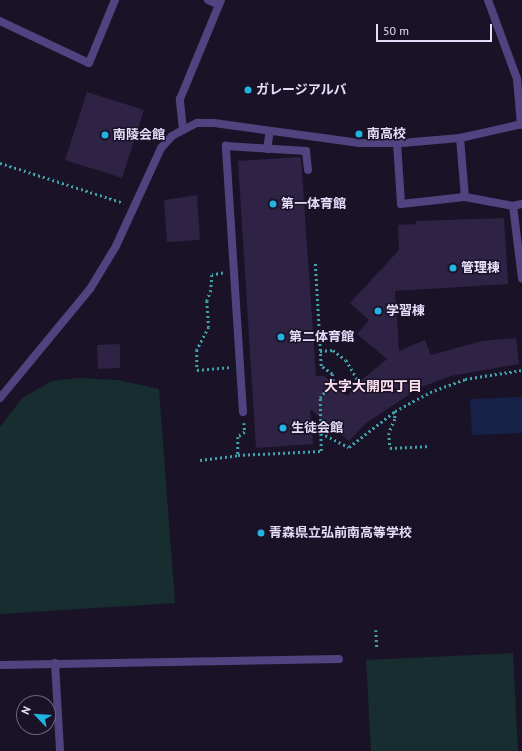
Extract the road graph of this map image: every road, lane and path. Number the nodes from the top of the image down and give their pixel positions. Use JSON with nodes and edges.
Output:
{"nodes":[{"id":1,"x":115,"y":0,"type":"edge"},
{"id":2,"x":208,"y":0,"type":"edge"},
{"id":3,"x":488,"y":0,"type":"edge"},
{"id":4,"x":220,"y":2,"type":"edge"},
{"id":5,"x":0,"y":21,"type":"edge"},
{"id":6,"x":522,"y":126,"type":"edge"},
{"id":7,"x":183,"y":130,"type":"junction"},
{"id":8,"x":270,"y":130,"type":"junction"},
{"id":9,"x":460,"y":138,"type":"junction"},
{"id":10,"x":397,"y":143,"type":"junction"},
{"id":11,"x":267,"y":149,"type":"junction"},
{"id":12,"x":0,"y":162,"type":"edge"},
{"id":13,"x":308,"y":170,"type":"dead end"},
{"id":14,"x":465,"y":197,"type":"junction"},
{"id":15,"x":522,"y":204,"type":"edge"},
{"id":16,"x":513,"y":206,"type":"junction"},
{"id":17,"x":136,"y":207,"type":"junction"},
{"id":18,"x":315,"y":263,"type":"dead end"},
{"id":19,"x":214,"y":273,"type":"dead end"},
{"id":20,"x":522,"y":278,"type":"edge"},
{"id":21,"x":320,"y":351,"type":"junction"},
{"id":22,"x":240,"y":366,"type":"junction"},
{"id":23,"x":522,"y":370,"type":"edge"},
{"id":24,"x":359,"y":382,"type":"dead end"},
{"id":25,"x":0,"y":398,"type":"edge"},
{"id":26,"x":395,"y":411,"type":"junction"},
{"id":27,"x":243,"y":412,"type":"joint"},
{"id":28,"x":321,"y":433,"type":"junction"},
{"id":29,"x":430,"y":446,"type":"dead end"},
{"id":30,"x":238,"y":455,"type":"junction"},
{"id":31,"x":200,"y":460,"type":"dead end"},
{"id":32,"x":376,"y":630,"type":"dead end"},
{"id":33,"x":377,"y":647,"type":"dead end"},
{"id":34,"x":339,"y":659,"type":"dead end"},
{"id":35,"x":55,"y":663,"type":"junction"},
{"id":36,"x":0,"y":665,"type":"edge"},
{"id":37,"x":60,"y":751,"type":"edge"}],
"edges":[{"from":1,"to":5,"type":"street"},
{"from":2,"to":4,"type":"street"},
{"from":3,"to":6,"type":"street"},
{"from":4,"to":7,"type":"street"},
{"from":6,"to":9,"type":"street"},
{"from":7,"to":8,"type":"street"},
{"from":7,"to":17,"type":"street"},
{"from":8,"to":10,"type":"street"},
{"from":8,"to":11,"type":"street"},
{"from":9,"to":10,"type":"street"},
{"from":9,"to":14,"type":"street"},
{"from":10,"to":14,"type":"street"},
{"from":11,"to":13,"type":"street"},
{"from":11,"to":22,"type":"street"},
{"from":12,"to":17,"type":"path"},
{"from":14,"to":16,"type":"street"},
{"from":15,"to":16,"type":"street"},
{"from":16,"to":20,"type":"street"},
{"from":17,"to":25,"type":"street"},
{"from":18,"to":21,"type":"path"},
{"from":19,"to":22,"type":"path"},
{"from":21,"to":24,"type":"path"},
{"from":21,"to":28,"type":"path"},
{"from":22,"to":27,"type":"street"},
{"from":23,"to":26,"type":"path"},
{"from":26,"to":28,"type":"path"},
{"from":26,"to":29,"type":"path"},
{"from":27,"to":30,"type":"path"},
{"from":28,"to":30,"type":"path"},
{"from":30,"to":31,"type":"path"},
{"from":32,"to":33,"type":"path"},
{"from":34,"to":35,"type":"street"},
{"from":35,"to":36,"type":"street"},
{"from":35,"to":37,"type":"street"}]}
